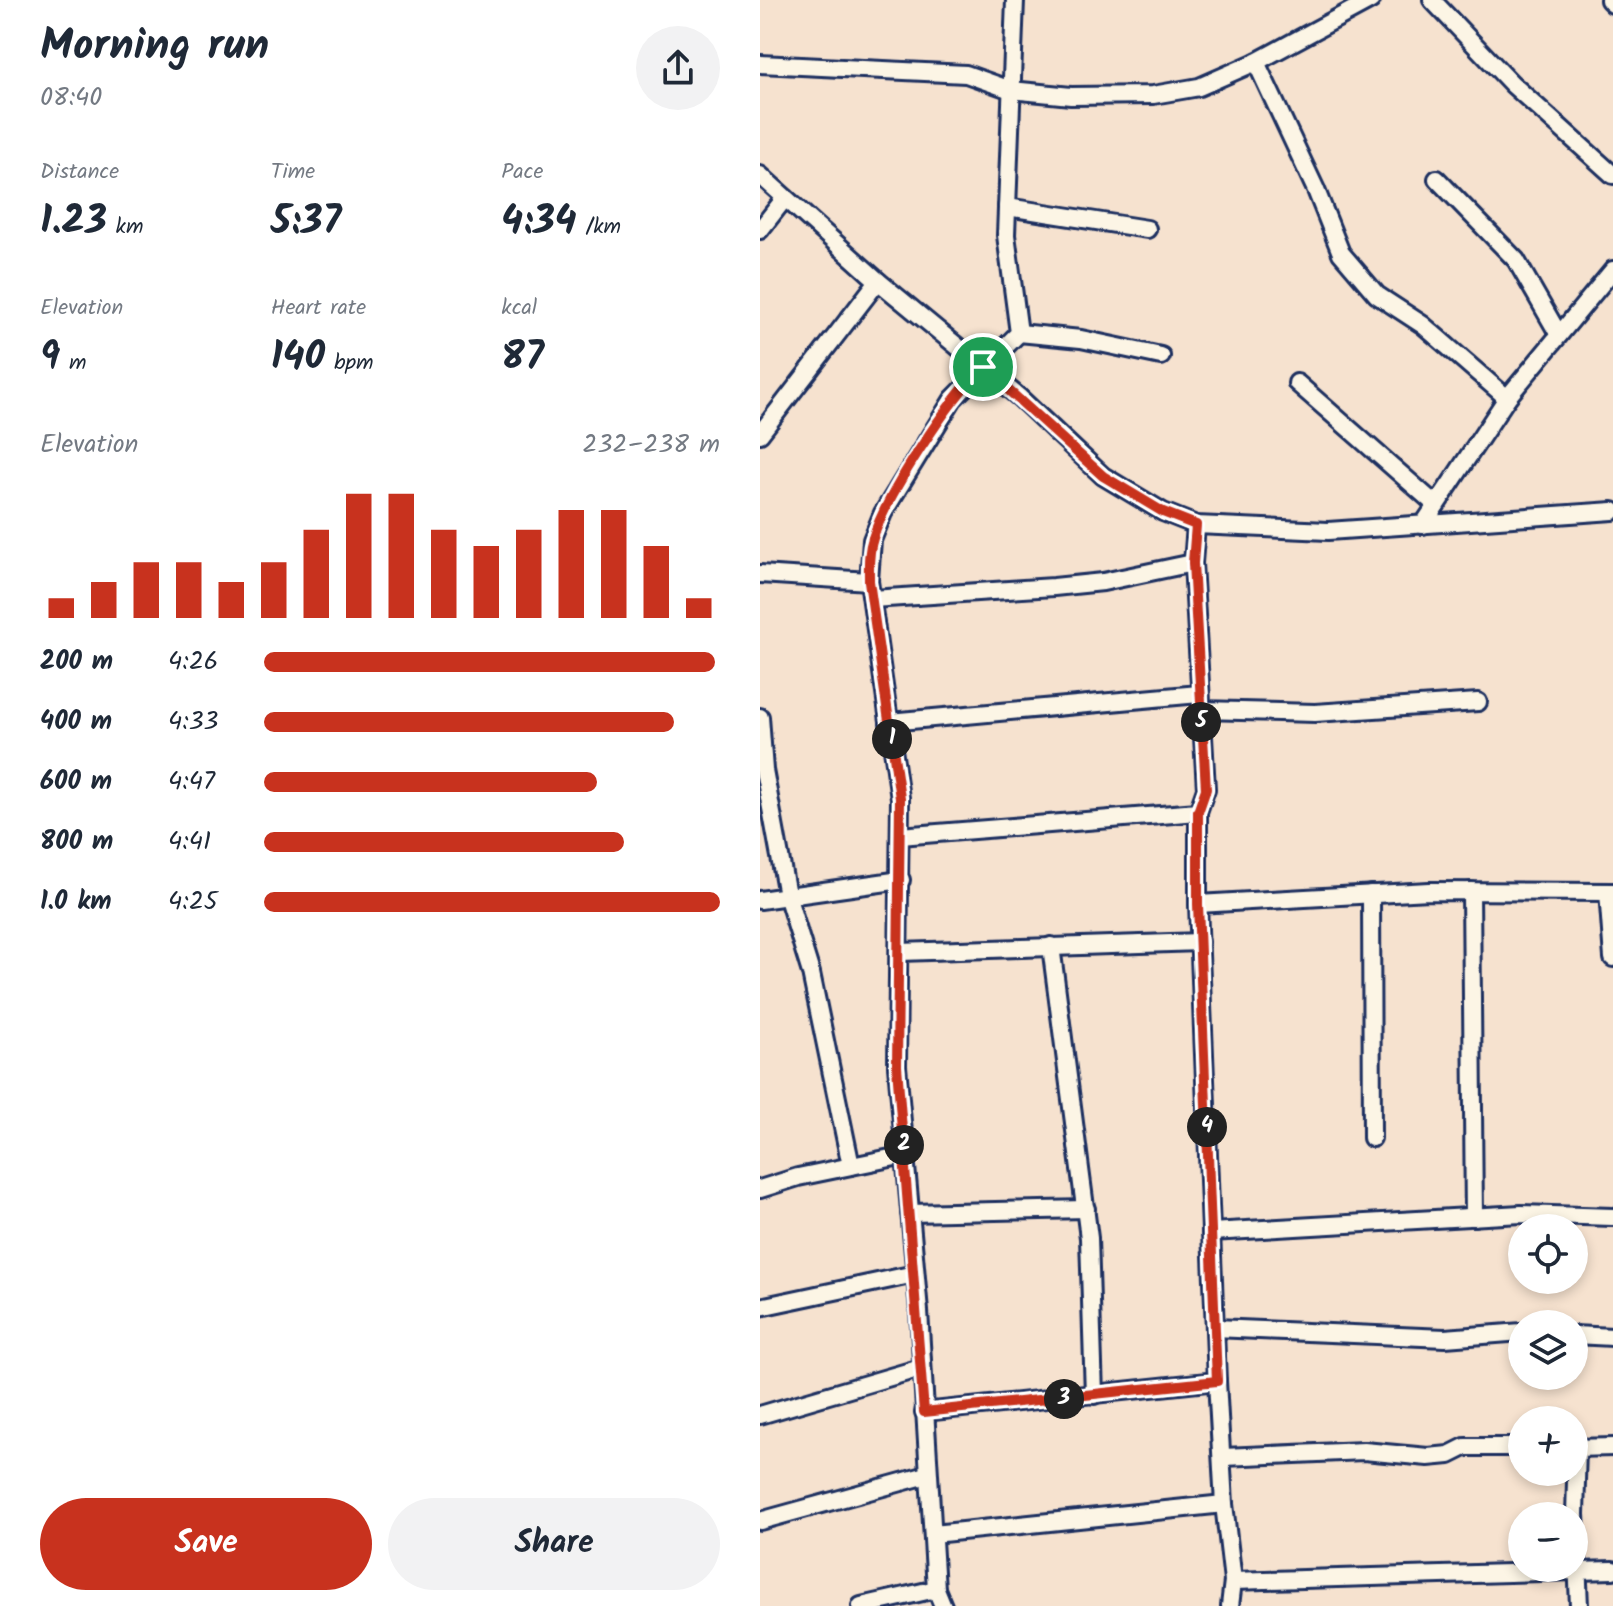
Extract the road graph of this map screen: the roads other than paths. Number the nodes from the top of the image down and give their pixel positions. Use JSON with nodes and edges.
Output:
{"nodes":[{"id":1,"x":1015,"y":0,"type":"edge"},
{"id":2,"x":1371,"y":0,"type":"edge"},
{"id":3,"x":1432,"y":0,"type":"edge"},
{"id":4,"x":1609,"y":0,"type":"edge"},
{"id":5,"x":1613,"y":4,"type":"edge"},
{"id":6,"x":1256,"y":62,"type":"junction"},
{"id":7,"x":760,"y":64,"type":"edge"},
{"id":8,"x":1011,"y":90,"type":"junction"},
{"id":9,"x":760,"y":175,"type":"edge"},
{"id":10,"x":1613,"y":175,"type":"edge"},
{"id":11,"x":1437,"y":179,"type":"dead end"},
{"id":12,"x":785,"y":198,"type":"junction"},
{"id":13,"x":1007,"y":207,"type":"junction"},
{"id":14,"x":1147,"y":229,"type":"dead end"},
{"id":15,"x":760,"y":230,"type":"edge"},
{"id":16,"x":1613,"y":270,"type":"edge"},
{"id":17,"x":878,"y":281,"type":"junction"},
{"id":18,"x":1019,"y":333,"type":"junction"},
{"id":19,"x":1559,"y":335,"type":"junction"},
{"id":20,"x":1161,"y":356,"type":"dead end"},
{"id":21,"x":983,"y":367,"type":"junction"},
{"id":22,"x":1297,"y":383,"type":"dead end"},
{"id":23,"x":1507,"y":398,"type":"junction"},
{"id":24,"x":760,"y":434,"type":"edge"},
{"id":25,"x":1436,"y":505,"type":"junction"},
{"id":26,"x":1613,"y":511,"type":"edge"},
{"id":27,"x":1196,"y":525,"type":"junction"},
{"id":28,"x":1423,"y":525,"type":"junction"},
{"id":29,"x":1193,"y":563,"type":"junction"},
{"id":30,"x":760,"y":574,"type":"edge"},
{"id":31,"x":869,"y":581,"type":"junction"},
{"id":32,"x":872,"y":599,"type":"junction"},
{"id":33,"x":1200,"y":702,"type":"junction"},
{"id":34,"x":1478,"y":702,"type":"dead end"},
{"id":35,"x":760,"y":717,"type":"edge"},
{"id":36,"x":889,"y":722,"type":"junction"},
{"id":37,"x":762,"y":769,"type":"edge"},
{"id":38,"x":1198,"y":812,"type":"junction"},
{"id":39,"x":900,"y":836,"type":"junction"},
{"id":40,"x":901,"y":880,"type":"junction"},
{"id":41,"x":1471,"y":891,"type":"junction"},
{"id":42,"x":1610,"y":892,"type":"edge"},
{"id":43,"x":1371,"y":894,"type":"junction"},
{"id":44,"x":787,"y":895,"type":"junction"},
{"id":45,"x":760,"y":900,"type":"edge"},
{"id":46,"x":1198,"y":904,"type":"junction"},
{"id":47,"x":1200,"y":942,"type":"junction"},
{"id":48,"x":1051,"y":946,"type":"junction"},
{"id":49,"x":900,"y":952,"type":"junction"},
{"id":50,"x":1613,"y":958,"type":"edge"},
{"id":51,"x":1372,"y":1138,"type":"dead end"},
{"id":52,"x":905,"y":1155,"type":"junction"},
{"id":53,"x":851,"y":1166,"type":"junction"},
{"id":54,"x":760,"y":1189,"type":"edge"},
{"id":55,"x":1086,"y":1209,"type":"junction"},
{"id":56,"x":910,"y":1213,"type":"junction"},
{"id":57,"x":1474,"y":1217,"type":"junction"},
{"id":58,"x":1613,"y":1217,"type":"edge"},
{"id":59,"x":1211,"y":1232,"type":"junction"},
{"id":60,"x":915,"y":1274,"type":"junction"},
{"id":61,"x":760,"y":1307,"type":"edge"},
{"id":62,"x":1215,"y":1328,"type":"junction"},
{"id":63,"x":1508,"y":1333,"type":"edge"},
{"id":64,"x":1588,"y":1336,"type":"edge"},
{"id":65,"x":1613,"y":1337,"type":"edge"},
{"id":66,"x":921,"y":1368,"type":"junction"},
{"id":67,"x":1217,"y":1381,"type":"junction"},
{"id":68,"x":1094,"y":1395,"type":"junction"},
{"id":69,"x":924,"y":1412,"type":"junction"},
{"id":70,"x":760,"y":1415,"type":"edge"},
{"id":71,"x":1508,"y":1447,"type":"edge"},
{"id":72,"x":1613,"y":1447,"type":"edge"},
{"id":73,"x":1588,"y":1448,"type":"edge"},
{"id":74,"x":1223,"y":1457,"type":"junction"},
{"id":75,"x":927,"y":1475,"type":"junction"},
{"id":76,"x":1224,"y":1504,"type":"junction"},
{"id":77,"x":760,"y":1521,"type":"edge"},
{"id":78,"x":933,"y":1534,"type":"junction"},
{"id":79,"x":1588,"y":1570,"type":"edge"},
{"id":80,"x":1613,"y":1570,"type":"edge"},
{"id":81,"x":1508,"y":1572,"type":"edge"},
{"id":82,"x":1233,"y":1581,"type":"junction"},
{"id":83,"x":1578,"y":1582,"type":"edge"},
{"id":84,"x":936,"y":1589,"type":"junction"},
{"id":85,"x":861,"y":1606,"type":"edge"},
{"id":86,"x":943,"y":1606,"type":"edge"},
{"id":87,"x":1230,"y":1606,"type":"edge"},
{"id":88,"x":1579,"y":1606,"type":"edge"}],
"edges":[{"from":1,"to":8,"type":"street"},
{"from":2,"to":6,"type":"street"},
{"from":3,"to":10,"type":"street"},
{"from":4,"to":5,"type":"street"},
{"from":6,"to":8,"type":"street"},
{"from":6,"to":23,"type":"street"},
{"from":7,"to":8,"type":"street"},
{"from":8,"to":13,"type":"street"},
{"from":9,"to":12,"type":"street"},
{"from":11,"to":19,"type":"street"},
{"from":12,"to":15,"type":"street"},
{"from":12,"to":17,"type":"street"},
{"from":13,"to":14,"type":"street"},
{"from":13,"to":18,"type":"street"},
{"from":16,"to":19,"type":"street"},
{"from":17,"to":21,"type":"street"},
{"from":17,"to":24,"type":"street"},
{"from":18,"to":20,"type":"street"},
{"from":18,"to":21,"type":"street"},
{"from":19,"to":23,"type":"street"},
{"from":21,"to":27,"type":"street"},
{"from":21,"to":31,"type":"street"},
{"from":22,"to":25,"type":"street"},
{"from":23,"to":25,"type":"street"},
{"from":25,"to":28,"type":"street"},
{"from":26,"to":28,"type":"street"},
{"from":27,"to":28,"type":"street"},
{"from":27,"to":29,"type":"street"},
{"from":29,"to":32,"type":"street"},
{"from":29,"to":33,"type":"street"},
{"from":30,"to":31,"type":"street"},
{"from":31,"to":32,"type":"street"},
{"from":32,"to":36,"type":"street"},
{"from":33,"to":34,"type":"street"},
{"from":33,"to":36,"type":"street"},
{"from":33,"to":38,"type":"street"},
{"from":35,"to":37,"type":"street"},
{"from":36,"to":39,"type":"street"},
{"from":37,"to":44,"type":"street"},
{"from":38,"to":39,"type":"street"},
{"from":38,"to":46,"type":"street"},
{"from":39,"to":40,"type":"street"},
{"from":40,"to":44,"type":"street"},
{"from":40,"to":49,"type":"street"},
{"from":41,"to":42,"type":"street"},
{"from":41,"to":43,"type":"street"},
{"from":41,"to":57,"type":"street"},
{"from":42,"to":50,"type":"street"},
{"from":43,"to":46,"type":"street"},
{"from":43,"to":51,"type":"street"},
{"from":44,"to":45,"type":"street"},
{"from":44,"to":53,"type":"street"},
{"from":46,"to":47,"type":"street"},
{"from":47,"to":48,"type":"street"},
{"from":47,"to":59,"type":"street"},
{"from":48,"to":49,"type":"street"},
{"from":48,"to":55,"type":"street"},
{"from":49,"to":52,"type":"street"},
{"from":52,"to":53,"type":"street"},
{"from":52,"to":56,"type":"street"},
{"from":53,"to":54,"type":"street"},
{"from":55,"to":56,"type":"street"},
{"from":55,"to":68,"type":"street"},
{"from":56,"to":60,"type":"street"},
{"from":57,"to":58,"type":"street"},
{"from":57,"to":59,"type":"street"},
{"from":59,"to":62,"type":"street"},
{"from":60,"to":61,"type":"street"},
{"from":60,"to":66,"type":"street"},
{"from":62,"to":63,"type":"street"},
{"from":62,"to":67,"type":"street"},
{"from":64,"to":65,"type":"street"},
{"from":66,"to":69,"type":"street"},
{"from":66,"to":70,"type":"street"},
{"from":67,"to":68,"type":"street"},
{"from":67,"to":74,"type":"street"},
{"from":68,"to":69,"type":"street"},
{"from":69,"to":75,"type":"street"},
{"from":71,"to":74,"type":"street"},
{"from":72,"to":73,"type":"street"},
{"from":74,"to":76,"type":"street"},
{"from":75,"to":77,"type":"street"},
{"from":75,"to":78,"type":"street"},
{"from":76,"to":78,"type":"street"},
{"from":76,"to":82,"type":"street"},
{"from":78,"to":84,"type":"street"},
{"from":79,"to":80,"type":"street"},
{"from":81,"to":82,"type":"street"},
{"from":82,"to":87,"type":"street"},
{"from":83,"to":88,"type":"street"},
{"from":84,"to":85,"type":"street"},
{"from":84,"to":86,"type":"street"}]}
